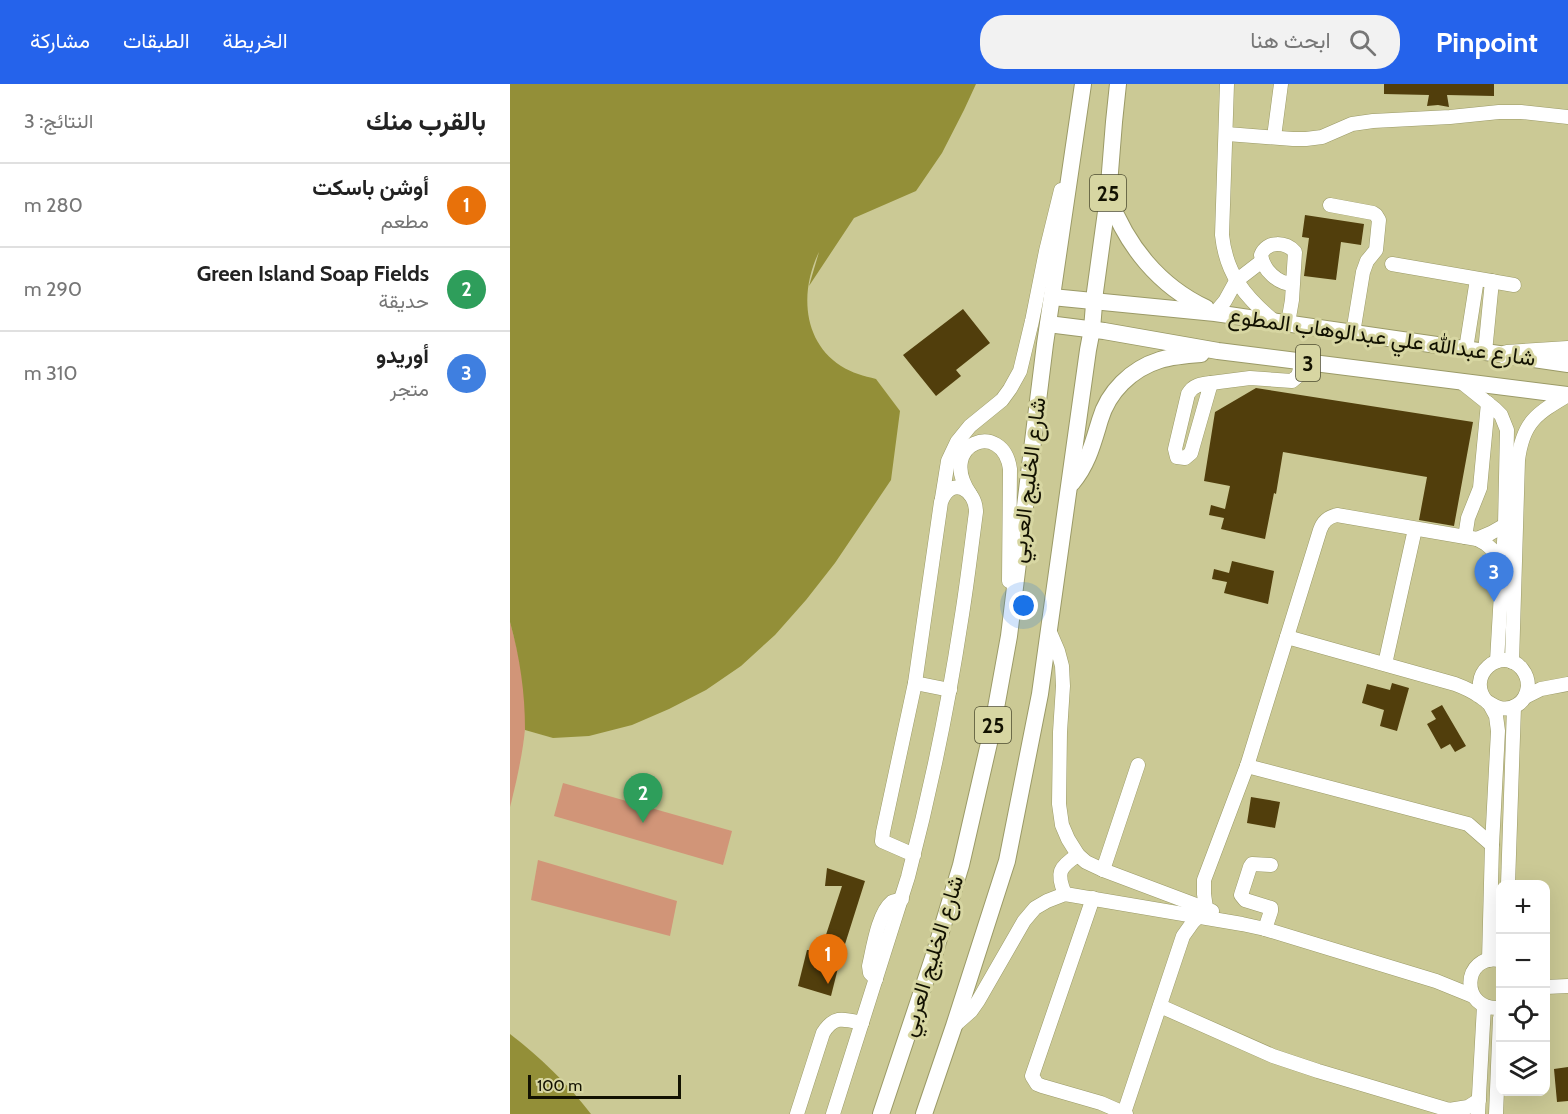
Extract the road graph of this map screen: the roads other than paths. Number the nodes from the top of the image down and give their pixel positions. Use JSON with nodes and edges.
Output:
{"nodes":[{"id":1,"x":1083,"y":84,"type":"edge"},
{"id":2,"x":1118,"y":84,"type":"edge"},
{"id":3,"x":1227,"y":84,"type":"edge"},
{"id":4,"x":1281,"y":84,"type":"edge"},
{"id":5,"x":1568,"y":117,"type":"edge"},
{"id":6,"x":1077,"y":124,"type":"junction"},
{"id":7,"x":1227,"y":134,"type":"junction"},
{"id":8,"x":1274,"y":137,"type":"junction"},
{"id":9,"x":1108,"y":196,"type":"junction"},
{"id":10,"x":1330,"y":205,"type":"dead end"},
{"id":11,"x":1262,"y":261,"type":"junction"},
{"id":12,"x":1392,"y":264,"type":"dead end"},
{"id":13,"x":1477,"y":279,"type":"junction"},
{"id":14,"x":1236,"y":281,"type":"junction"},
{"id":15,"x":1492,"y":281,"type":"junction"},
{"id":16,"x":1293,"y":284,"type":"junction"},
{"id":17,"x":1514,"y":285,"type":"dead end"},
{"id":18,"x":1052,"y":297,"type":"junction"},
{"id":19,"x":1094,"y":301,"type":"junction"},
{"id":20,"x":1215,"y":313,"type":"junction"},
{"id":21,"x":1281,"y":322,"type":"junction"},
{"id":22,"x":1048,"y":324,"type":"junction"},
{"id":23,"x":1092,"y":329,"type":"junction"},
{"id":24,"x":1353,"y":333,"type":"junction"},
{"id":25,"x":1466,"y":349,"type":"junction"},
{"id":26,"x":1218,"y":351,"type":"junction"},
{"id":27,"x":1568,"y":351,"type":"edge"},
{"id":28,"x":1485,"y":352,"type":"junction"},
{"id":29,"x":1507,"y":355,"type":"junction"},
{"id":30,"x":1302,"y":362,"type":"junction"},
{"id":31,"x":1568,"y":364,"type":"edge"},
{"id":32,"x":1460,"y":381,"type":"junction"},
{"id":33,"x":1211,"y":383,"type":"junction"},
{"id":34,"x":1568,"y":395,"type":"edge"},
{"id":35,"x":1488,"y":403,"type":"junction"},
{"id":36,"x":1070,"y":486,"type":"junction"},
{"id":37,"x":970,"y":494,"type":"junction"},
{"id":38,"x":941,"y":502,"type":"junction"},
{"id":39,"x":1505,"y":525,"type":"junction"},
{"id":40,"x":1415,"y":529,"type":"junction"},
{"id":41,"x":1471,"y":538,"type":"junction"},
{"id":42,"x":1503,"y":559,"type":"junction"},
{"id":43,"x":1049,"y":630,"type":"junction"},
{"id":44,"x":1009,"y":636,"type":"junction"},
{"id":45,"x":1287,"y":637,"type":"junction"},
{"id":46,"x":1497,"y":661,"type":"junction"},
{"id":47,"x":1512,"y":662,"type":"junction"},
{"id":48,"x":1385,"y":664,"type":"junction"},
{"id":49,"x":1524,"y":671,"type":"junction"},
{"id":50,"x":1482,"y":672,"type":"junction"},
{"id":51,"x":915,"y":683,"type":"junction"},
{"id":52,"x":1455,"y":684,"type":"junction"},
{"id":53,"x":1567,"y":684,"type":"edge"},
{"id":54,"x":950,"y":690,"type":"junction"},
{"id":55,"x":1525,"y":697,"type":"junction"},
{"id":56,"x":1489,"y":703,"type":"junction"},
{"id":57,"x":1514,"y":707,"type":"junction"},
{"id":58,"x":1138,"y":765,"type":"dead end"},
{"id":59,"x":1247,"y":766,"type":"junction"},
{"id":60,"x":1493,"y":808,"type":"junction"},
{"id":61,"x":1468,"y":824,"type":"junction"},
{"id":62,"x":1491,"y":845,"type":"junction"},
{"id":63,"x":914,"y":855,"type":"junction"},
{"id":64,"x":1078,"y":855,"type":"junction"},
{"id":65,"x":1271,"y":865,"type":"dead end"},
{"id":66,"x":1103,"y":870,"type":"junction"},
{"id":67,"x":1204,"y":880,"type":"junction"},
{"id":68,"x":1508,"y":880,"type":"edge"},
{"id":69,"x":1065,"y":894,"type":"junction"},
{"id":70,"x":1093,"y":898,"type":"junction"},
{"id":71,"x":1180,"y":898,"type":"junction"},
{"id":72,"x":1176,"y":913,"type":"junction"},
{"id":73,"x":1202,"y":913,"type":"junction"},
{"id":74,"x":1265,"y":929,"type":"junction"},
{"id":75,"x":1183,"y":936,"type":"junction"},
{"id":76,"x":1495,"y":960,"type":"edge"},
{"id":77,"x":1471,"y":977,"type":"junction"},
{"id":78,"x":1436,"y":981,"type":"junction"},
{"id":79,"x":1568,"y":986,"type":"edge"},
{"id":80,"x":1550,"y":987,"type":"edge"},
{"id":81,"x":1473,"y":996,"type":"junction"},
{"id":82,"x":1160,"y":1006,"type":"junction"},
{"id":83,"x":1484,"y":1006,"type":"junction"},
{"id":84,"x":1496,"y":1008,"type":"edge"},
{"id":85,"x":862,"y":1023,"type":"junction"},
{"id":86,"x":954,"y":1026,"type":"junction"},
{"id":87,"x":1499,"y":1042,"type":"edge"},
{"id":88,"x":1479,"y":1100,"type":"junction"},
{"id":89,"x":1452,"y":1112,"type":"edge"},
{"id":90,"x":797,"y":1114,"type":"edge"},
{"id":91,"x":833,"y":1114,"type":"edge"},
{"id":92,"x":881,"y":1114,"type":"edge"},
{"id":93,"x":924,"y":1114,"type":"edge"},
{"id":94,"x":1125,"y":1114,"type":"edge"},
{"id":95,"x":1478,"y":1114,"type":"edge"},
{"id":96,"x":1496,"y":1114,"type":"edge"}],
"edges":[{"from":1,"to":6,"type":"main road","name":"شارع الخليج العربي","number":"25"},
{"from":2,"to":9,"type":"main road","name":"شارع الخليج العربي","number":"25"},
{"from":3,"to":7,"type":"street"},
{"from":4,"to":8,"type":"street"},
{"from":5,"to":8,"type":"street"},
{"from":6,"to":18,"type":"main road","name":"شارع الخليج العربي","number":"25"},
{"from":6,"to":38,"type":"street"},
{"from":7,"to":8,"type":"street"},
{"from":7,"to":14,"type":"street"},
{"from":9,"to":19,"type":"main road","name":"شارع الخليج العربي","number":"25"},
{"from":9,"to":20,"type":"main road"},
{"from":10,"to":24,"type":"street"},
{"from":11,"to":14,"type":"street"},
{"from":11,"to":16,"type":"street"},
{"from":11,"to":16,"type":"street"},
{"from":12,"to":13,"type":"street"},
{"from":13,"to":15,"type":"street"},
{"from":13,"to":25,"type":"street"},
{"from":14,"to":20,"type":"street"},
{"from":14,"to":21,"type":"street"},
{"from":15,"to":17,"type":"street"},
{"from":15,"to":28,"type":"street"},
{"from":16,"to":21,"type":"street"},
{"from":18,"to":19,"type":"main road","name":"شارع عبدالله علي عبدالوهاب المطوع","number":"3"},
{"from":18,"to":22,"type":"main road","name":"شارع الخليج العربي","number":"25"},
{"from":19,"to":20,"type":"main road","name":"شارع عبدالله علي عبدالوهاب المطوع","number":"3"},
{"from":19,"to":23,"type":"main road","name":"شارع الخليج العربي","number":"25"},
{"from":20,"to":21,"type":"main road","name":"شارع عبدالله علي عبدالوهاب المطوع","number":"3"},
{"from":21,"to":24,"type":"main road","name":"شارع عبدالله علي عبدالوهاب المطوع","number":"3"},
{"from":22,"to":23,"type":"main road","name":"شارع عبدالله علي عبدالوهاب المطوع","number":"3"},
{"from":22,"to":44,"type":"main road","name":"شارع الخليج العربي","number":"25"},
{"from":23,"to":26,"type":"main road","name":"شارع عبدالله علي عبدالوهاب المطوع","number":"3"},
{"from":23,"to":36,"type":"main road","name":"شارع الخليج العربي","number":"25"},
{"from":24,"to":25,"type":"main road","name":"شارع عبدالله علي عبدالوهاب المطوع","number":"3"},
{"from":25,"to":28,"type":"main road","name":"شارع عبدالله علي عبدالوهاب المطوع","number":"3"},
{"from":26,"to":30,"type":"main road","name":"شارع عبدالله علي عبدالوهاب المطوع","number":"3"},
{"from":26,"to":36,"type":"main road"},
{"from":27,"to":29,"type":"highway"},
{"from":28,"to":29,"type":"main road","name":"شارع عبدالله علي عبدالوهاب المطوع","number":"3"},
{"from":29,"to":31,"type":"main road","name":"شارع عبدالله علي عبدالوهاب المطوع","number":"3"},
{"from":30,"to":32,"type":"main road","name":"شارع عبدالله علي عبدالوهاب المطوع","number":"3"},
{"from":30,"to":33,"type":"street"},
{"from":32,"to":34,"type":"main road","name":"شارع عبدالله علي عبدالوهاب المطوع","number":"3"},
{"from":32,"to":35,"type":"street"},
{"from":33,"to":33,"type":"street"},
{"from":34,"to":47,"type":"street"},
{"from":35,"to":39,"type":"street"},
{"from":35,"to":41,"type":"street"},
{"from":36,"to":43,"type":"main road","name":"شارع الخليج العربي","number":"25"},
{"from":37,"to":38,"type":"street"},
{"from":37,"to":44,"type":"street"},
{"from":37,"to":54,"type":"street"},
{"from":38,"to":51,"type":"street"},
{"from":39,"to":41,"type":"street"},
{"from":39,"to":42,"type":"street"},
{"from":40,"to":41,"type":"street"},
{"from":40,"to":45,"type":"street"},
{"from":40,"to":48,"type":"street"},
{"from":41,"to":42,"type":"street"},
{"from":42,"to":46,"type":"street"},
{"from":43,"to":64,"type":"street"},
{"from":43,"to":86,"type":"main road","name":"شارع الخليج العربي","number":"25"},
{"from":44,"to":92,"type":"main road","name":"شارع الخليج العربي","number":"25"},
{"from":45,"to":48,"type":"street"},
{"from":45,"to":59,"type":"street"},
{"from":46,"to":47,"type":"street"},
{"from":46,"to":50,"type":"street"},
{"from":47,"to":49,"type":"street"},
{"from":48,"to":52,"type":"street"},
{"from":49,"to":53,"type":"street"},
{"from":49,"to":55,"type":"street"},
{"from":50,"to":52,"type":"street"},
{"from":50,"to":56,"type":"street"},
{"from":51,"to":54,"type":"street"},
{"from":51,"to":63,"type":"street"},
{"from":52,"to":56,"type":"street"},
{"from":53,"to":55,"type":"street"},
{"from":54,"to":63,"type":"street"},
{"from":55,"to":57,"type":"street"},
{"from":56,"to":57,"type":"street"},
{"from":56,"to":60,"type":"street"},
{"from":57,"to":68,"type":"street"},
{"from":58,"to":66,"type":"street"},
{"from":59,"to":61,"type":"street"},
{"from":59,"to":67,"type":"street"},
{"from":60,"to":61,"type":"street"},
{"from":60,"to":62,"type":"street"},
{"from":61,"to":62,"type":"street"},
{"from":62,"to":76,"type":"street"},
{"from":63,"to":85,"type":"street"},
{"from":64,"to":66,"type":"street"},
{"from":64,"to":69,"type":"street"},
{"from":65,"to":74,"type":"street"},
{"from":66,"to":71,"type":"street"},
{"from":67,"to":71,"type":"street"},
{"from":67,"to":73,"type":"street"},
{"from":69,"to":70,"type":"street"},
{"from":69,"to":86,"type":"street"},
{"from":70,"to":72,"type":"street"},
{"from":70,"to":94,"type":"street"},
{"from":71,"to":73,"type":"street"},
{"from":72,"to":73,"type":"street"},
{"from":72,"to":75,"type":"street"},
{"from":73,"to":74,"type":"street"},
{"from":73,"to":75,"type":"street"},
{"from":74,"to":78,"type":"street"},
{"from":75,"to":82,"type":"street"},
{"from":76,"to":77,"type":"street"},
{"from":77,"to":78,"type":"street"},
{"from":77,"to":81,"type":"street"},
{"from":78,"to":81,"type":"street"},
{"from":79,"to":80,"type":"street"},
{"from":81,"to":83,"type":"street"},
{"from":82,"to":89,"type":"street"},
{"from":82,"to":94,"type":"street"},
{"from":83,"to":84,"type":"street"},
{"from":83,"to":88,"type":"street"},
{"from":85,"to":90,"type":"street"},
{"from":85,"to":91,"type":"street"},
{"from":86,"to":93,"type":"main road","name":"شارع الخليج العربي","number":"25"},
{"from":87,"to":96,"type":"street"},
{"from":88,"to":89,"type":"street"},
{"from":88,"to":95,"type":"street"}]}
